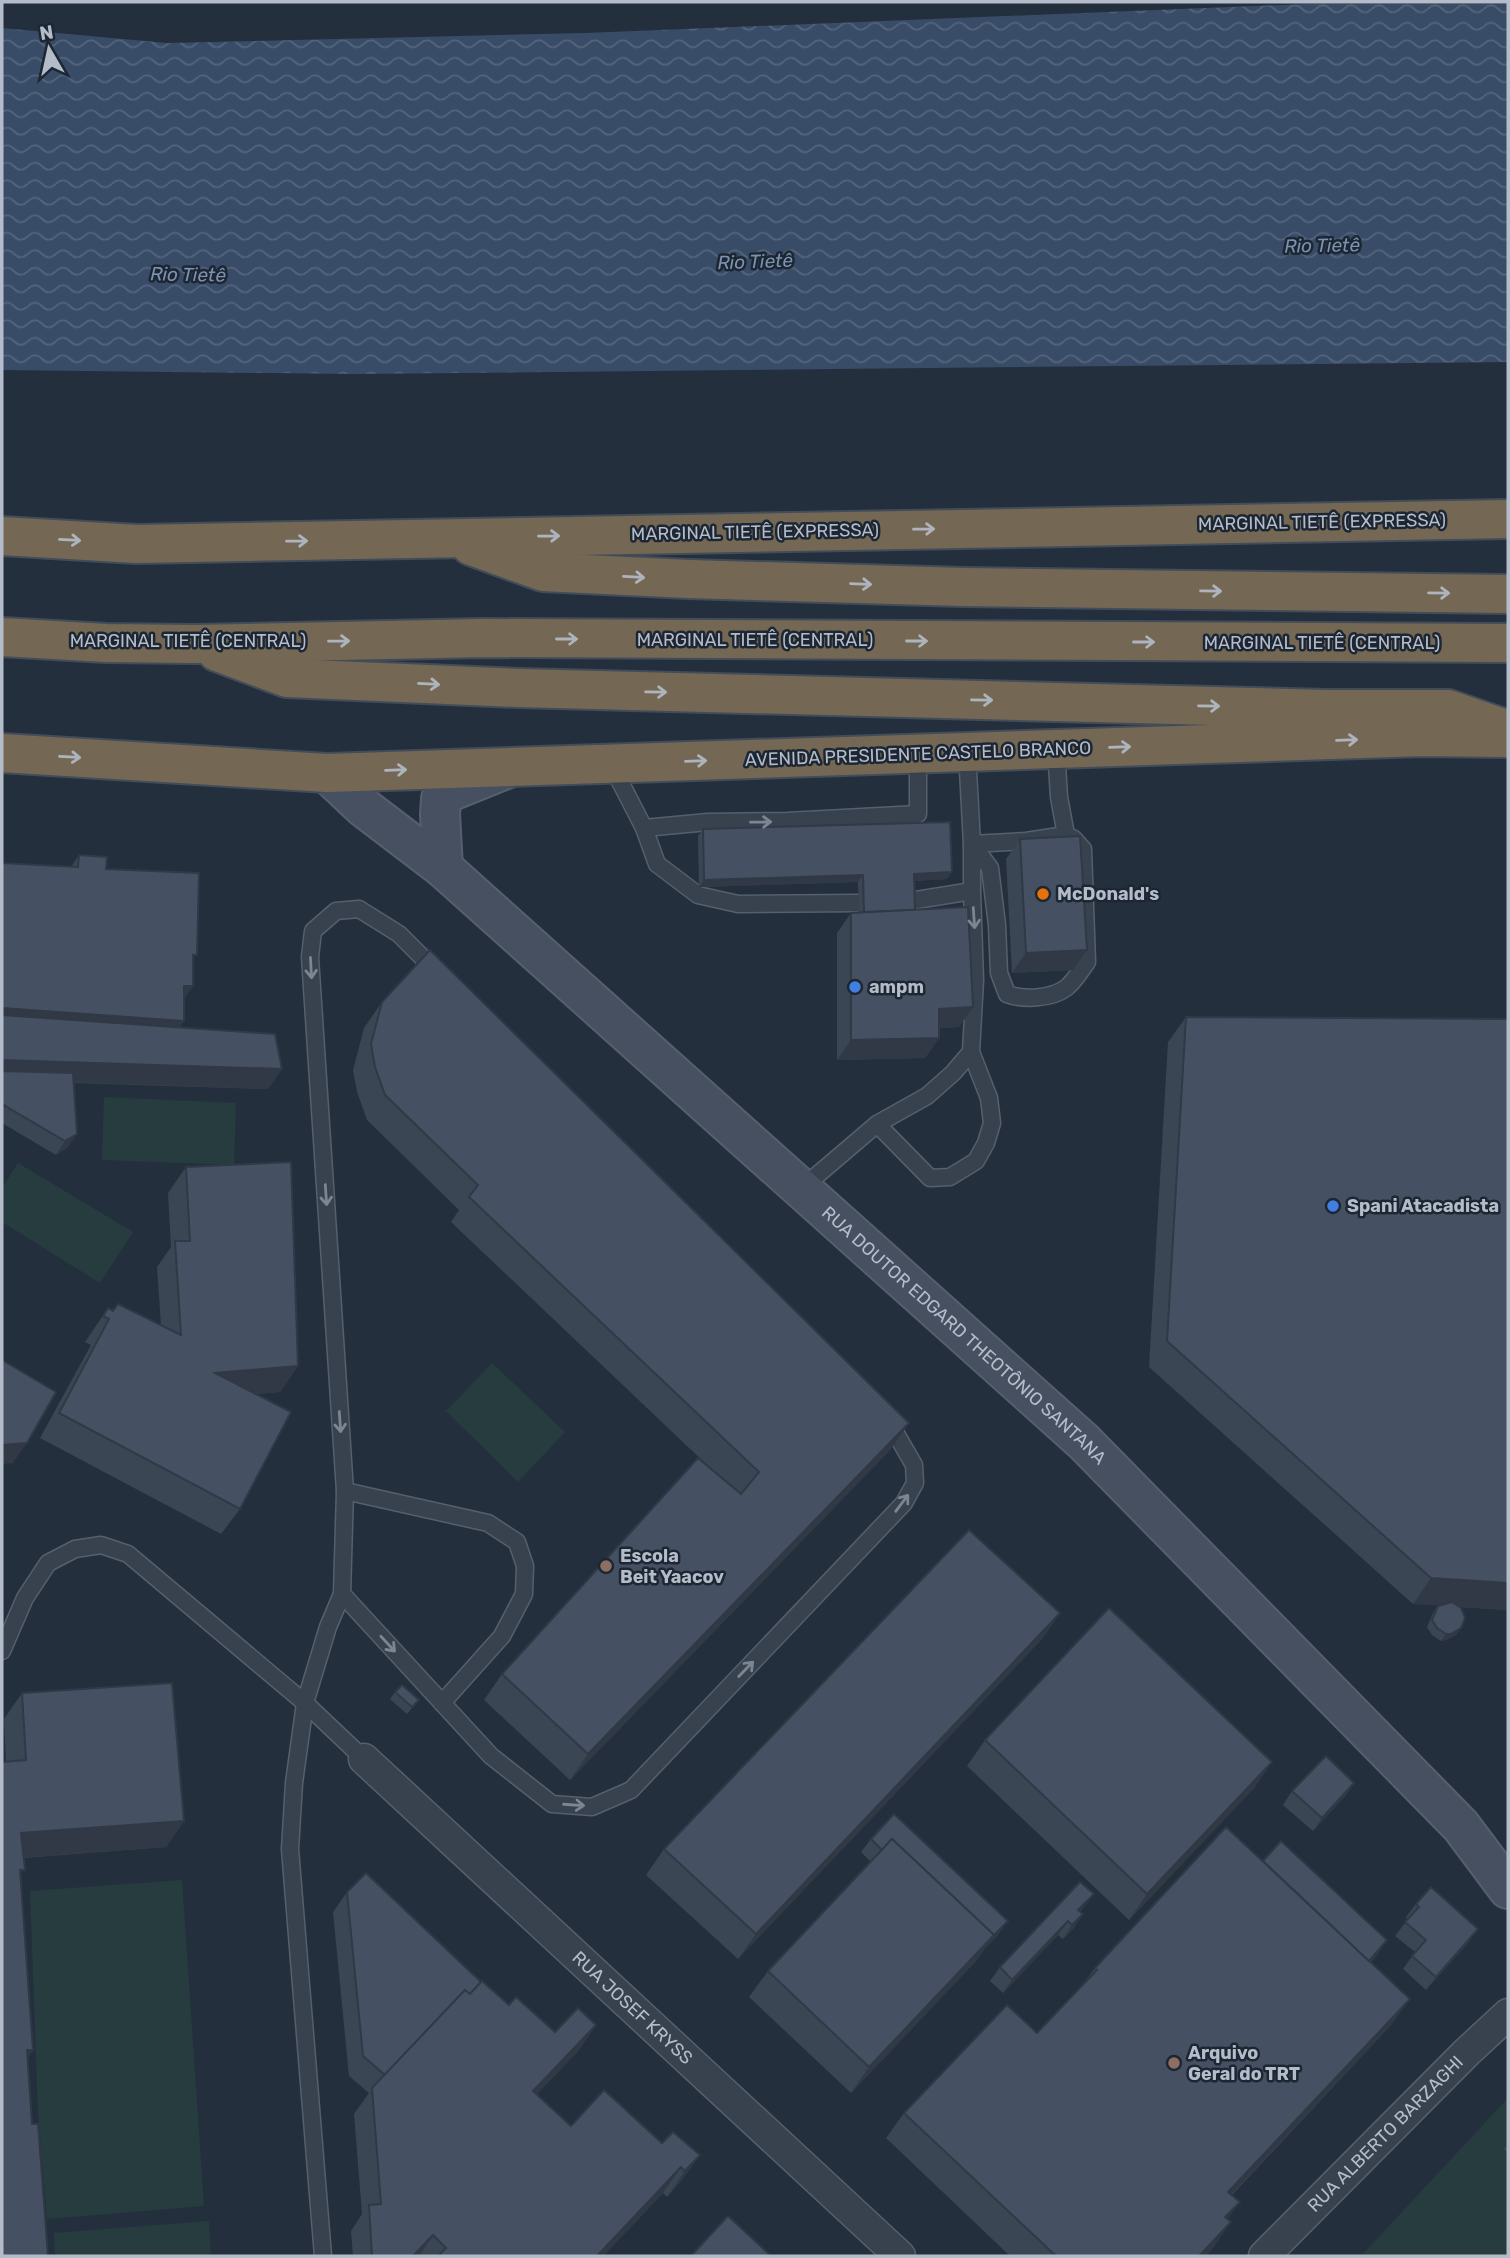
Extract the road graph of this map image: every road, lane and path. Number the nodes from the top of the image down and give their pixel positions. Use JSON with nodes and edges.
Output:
{"nodes":[{"id":1,"x":1508,"y":519,"type":"edge"},
{"id":2,"x":2,"y":536,"type":"edge"},
{"id":3,"x":450,"y":538,"type":"junction"},
{"id":4,"x":1508,"y":594,"type":"edge"},
{"id":5,"x":2,"y":637,"type":"edge"},
{"id":6,"x":1508,"y":643,"type":"edge"},
{"id":7,"x":195,"y":644,"type":"junction"},
{"id":8,"x":1508,"y":730,"type":"edge"},
{"id":9,"x":1508,"y":738,"type":"edge"},
{"id":10,"x":1056,"y":749,"type":"junction"},
{"id":11,"x":967,"y":752,"type":"junction"},
{"id":12,"x":2,"y":753,"type":"edge"},
{"id":13,"x":918,"y":754,"type":"junction"},
{"id":14,"x":611,"y":763,"type":"junction"},
{"id":15,"x":511,"y":767,"type":"junction"},
{"id":16,"x":327,"y":773,"type":"junction"},
{"id":17,"x":643,"y":828,"type":"junction"},
{"id":18,"x":1066,"y":835,"type":"junction"},
{"id":19,"x":972,"y":844,"type":"junction"},
{"id":20,"x":443,"y":868,"type":"junction"},
{"id":21,"x":923,"y":881,"type":"edge"},
{"id":22,"x":972,"y":891,"type":"junction"},
{"id":23,"x":859,"y":903,"type":"dead end"},
{"id":24,"x":448,"y":983,"type":"edge"},
{"id":25,"x":971,"y":1052,"type":"junction"},
{"id":26,"x":877,"y":1124,"type":"junction"},
{"id":27,"x":802,"y":1188,"type":"junction"},
{"id":28,"x":880,"y":1411,"type":"edge"},
{"id":29,"x":345,"y":1491,"type":"junction"},
{"id":30,"x":342,"y":1594,"type":"junction"},
{"id":31,"x":2,"y":1651,"type":"edge"},
{"id":32,"x":305,"y":1703,"type":"junction"},
{"id":33,"x":442,"y":1703,"type":"junction"},
{"id":34,"x":364,"y":1759,"type":"joint"},
{"id":35,"x":1461,"y":1826,"type":"junction"},
{"id":36,"x":1508,"y":1858,"type":"edge"},
{"id":37,"x":1508,"y":1889,"type":"edge"},
{"id":38,"x":1508,"y":2014,"type":"edge"},
{"id":39,"x":323,"y":2256,"type":"edge"},
{"id":40,"x":900,"y":2256,"type":"edge"},
{"id":41,"x":1264,"y":2256,"type":"edge"}],
"edges":[{"from":3,"to":1,"type":"highway","name":"MARGINAL TIETÊ (EXPRESSA)","one_way":true},
{"from":2,"to":3,"type":"highway","name":"MARGINAL TIETÊ (EXPRESSA)","one_way":true},
{"from":3,"to":4,"type":"highway","one_way":true},
{"from":5,"to":7,"type":"highway","name":"MARGINAL TIETÊ (CENTRAL)"},
{"from":7,"to":6,"type":"highway","name":"MARGINAL TIETÊ (CENTRAL)","one_way":true},
{"from":7,"to":8,"type":"highway","one_way":true},
{"from":10,"to":9,"type":"highway","name":"AVENIDA PRESIDENTE CASTELO BRANCO","one_way":true},
{"from":10,"to":11,"type":"highway","name":"AVENIDA PRESIDENTE CASTELO BRANCO"},
{"from":10,"to":18,"type":"lane"},
{"from":11,"to":13,"type":"highway","name":"AVENIDA PRESIDENTE CASTELO BRANCO"},
{"from":11,"to":19,"type":"lane"},
{"from":12,"to":16,"type":"highway","name":"AVENIDA PRESIDENTE CASTELO BRANCO","one_way":true},
{"from":14,"to":13,"type":"highway","name":"AVENIDA PRESIDENTE CASTELO BRANCO","one_way":true},
{"from":17,"to":13,"type":"lane","one_way":true},
{"from":14,"to":15,"type":"highway","name":"AVENIDA PRESIDENTE CASTELO BRANCO"},
{"from":14,"to":17,"type":"lane"},
{"from":16,"to":15,"type":"highway","name":"AVENIDA PRESIDENTE CASTELO BRANCO","one_way":true},
{"from":15,"to":20,"type":"street"},
{"from":16,"to":20,"type":"street","name":"RUA DOUTOR EDGARD THEOTÔNIO SANTANA"},
{"from":17,"to":23,"type":"lane"},
{"from":18,"to":19,"type":"lane"},
{"from":18,"to":19,"type":"lane"},
{"from":19,"to":22,"type":"lane"},
{"from":20,"to":27,"type":"street","name":"RUA DOUTOR EDGARD THEOTÔNIO SANTANA"},
{"from":21,"to":22,"type":"lane"},
{"from":22,"to":25,"type":"lane","one_way":true},
{"from":24,"to":29,"type":"lane","one_way":true},
{"from":25,"to":26,"type":"lane"},
{"from":25,"to":26,"type":"lane"},
{"from":26,"to":27,"type":"lane"},
{"from":27,"to":35,"type":"street","name":"RUA DOUTOR EDGARD THEOTÔNIO SANTANA"},
{"from":33,"to":28,"type":"lane","one_way":true},
{"from":29,"to":30,"type":"lane"},
{"from":29,"to":33,"type":"lane"},
{"from":30,"to":32,"type":"lane"},
{"from":30,"to":33,"type":"lane","one_way":true},
{"from":31,"to":32,"type":"lane"},
{"from":32,"to":34,"type":"lane"},
{"from":32,"to":39,"type":"lane"},
{"from":34,"to":40,"type":"street","name":"RUA JOSEF KRYSS"},
{"from":35,"to":36,"type":"street","name":"RUA DOUTOR EDGARD THEOTÔNIO SANTANA"},
{"from":35,"to":37,"type":"street","name":"RUA DOUTOR EDGARD THEOTÔNIO SANTANA"},
{"from":38,"to":41,"type":"street","name":"RUA ALBERTO BARZAGHI"}]}
